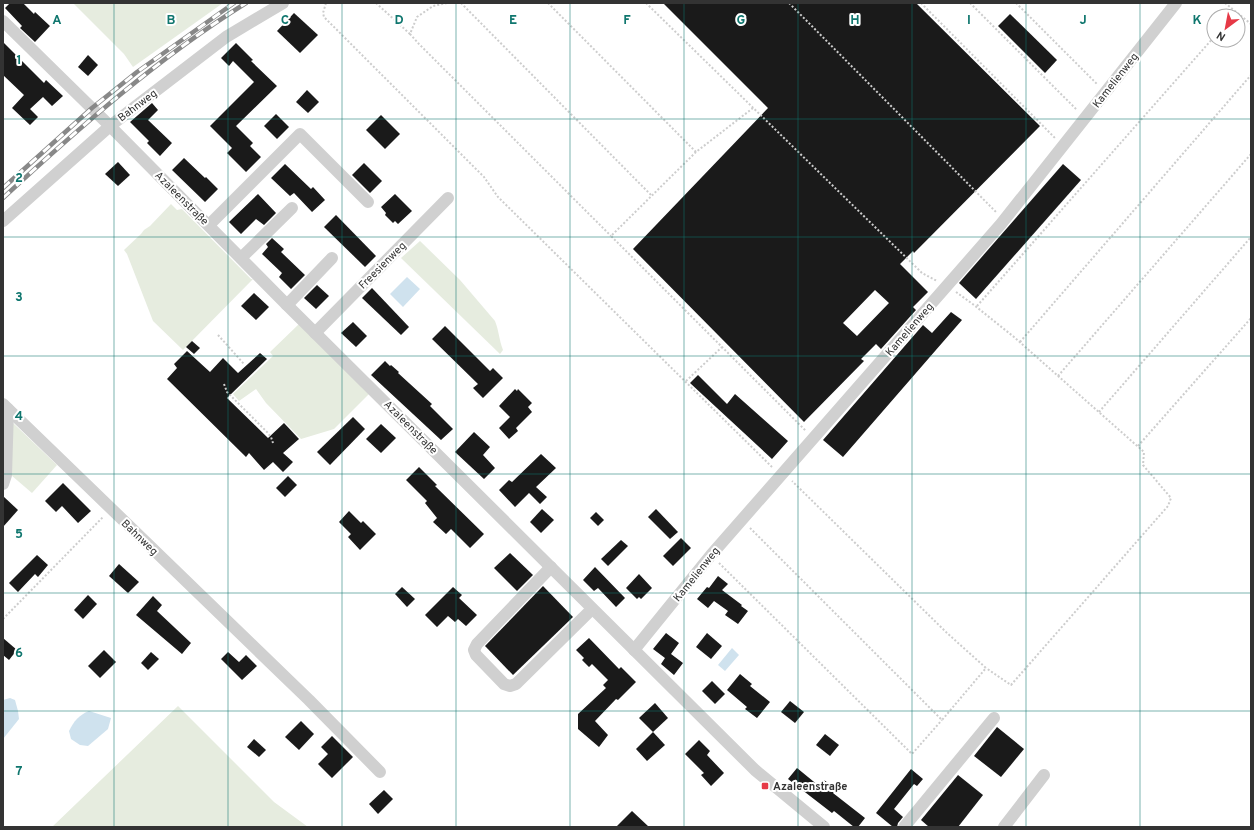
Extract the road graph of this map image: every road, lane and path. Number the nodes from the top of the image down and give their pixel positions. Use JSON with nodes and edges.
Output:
{"nodes":[{"id":1,"x":283,"y":3,"type":"edge"},
{"id":2,"x":326,"y":3,"type":"edge"},
{"id":3,"x":376,"y":3,"type":"edge"},
{"id":4,"x":447,"y":3,"type":"edge"},
{"id":5,"x":460,"y":3,"type":"edge"},
{"id":6,"x":548,"y":3,"type":"edge"},
{"id":7,"x":646,"y":3,"type":"edge"},
{"id":8,"x":789,"y":3,"type":"edge"},
{"id":9,"x":920,"y":3,"type":"edge"},
{"id":10,"x":970,"y":3,"type":"edge"},
{"id":11,"x":1016,"y":3,"type":"edge"},
{"id":12,"x":1176,"y":3,"type":"edge"},
{"id":13,"x":3,"y":21,"type":"edge"},
{"id":14,"x":410,"y":34,"type":"junction"},
{"id":15,"x":1206,"y":46,"type":"edge"},
{"id":16,"x":1251,"y":75,"type":"edge"},
{"id":17,"x":1105,"y":92,"type":"junction"},
{"id":18,"x":753,"y":108,"type":"junction"},
{"id":19,"x":1085,"y":118,"type":"junction"},
{"id":20,"x":110,"y":126,"type":"junction"},
{"id":21,"x":1063,"y":146,"type":"junction"},
{"id":22,"x":696,"y":152,"type":"junction"},
{"id":23,"x":1251,"y":154,"type":"edge"},
{"id":24,"x":652,"y":196,"type":"junction"},
{"id":25,"x":448,"y":198,"type":"dead end"},
{"id":26,"x":368,"y":202,"type":"dead end"},
{"id":27,"x":292,"y":208,"type":"dead end"},
{"id":28,"x":1004,"y":220,"type":"junction"},
{"id":29,"x":3,"y":221,"type":"edge"},
{"id":30,"x":209,"y":225,"type":"junction"},
{"id":31,"x":611,"y":236,"type":"junction"},
{"id":32,"x":1251,"y":237,"type":"edge"},
{"id":33,"x":241,"y":258,"type":"junction"},
{"id":34,"x":332,"y":258,"type":"dead end"},
{"id":35,"x":946,"y":286,"type":"junction"},
{"id":36,"x":287,"y":305,"type":"junction"},
{"id":37,"x":976,"y":306,"type":"junction"},
{"id":38,"x":1251,"y":318,"type":"edge"},
{"id":39,"x":315,"y":333,"type":"junction"},
{"id":40,"x":218,"y":335,"type":"dead end"},
{"id":41,"x":1020,"y":342,"type":"junction"},
{"id":42,"x":722,"y":347,"type":"junction"},
{"id":43,"x":244,"y":364,"type":"dead end"},
{"id":44,"x":1058,"y":376,"type":"junction"},
{"id":45,"x":686,"y":381,"type":"junction"},
{"id":46,"x":224,"y":384,"type":"dead end"},
{"id":47,"x":6,"y":407,"type":"edge"},
{"id":48,"x":1099,"y":412,"type":"junction"},
{"id":49,"x":814,"y":438,"type":"junction"},
{"id":50,"x":273,"y":443,"type":"dead end"},
{"id":51,"x":1138,"y":446,"type":"junction"},
{"id":52,"x":782,"y":474,"type":"junction"},
{"id":53,"x":3,"y":484,"type":"edge"},
{"id":54,"x":111,"y":508,"type":"junction"},
{"id":55,"x":742,"y":520,"type":"junction"},
{"id":56,"x":712,"y":555,"type":"junction"},
{"id":57,"x":551,"y":567,"type":"junction"},
{"id":58,"x":592,"y":609,"type":"junction"},
{"id":59,"x":3,"y":619,"type":"edge"},
{"id":60,"x":634,"y":650,"type":"junction"},
{"id":61,"x":986,"y":668,"type":"junction"},
{"id":62,"x":994,"y":718,"type":"dead end"},
{"id":63,"x":942,"y":720,"type":"junction"},
{"id":64,"x":380,"y":772,"type":"dead end"},
{"id":65,"x":1044,"y":776,"type":"dead end"},
{"id":66,"x":824,"y":827,"type":"edge"},
{"id":67,"x":904,"y":827,"type":"edge"},
{"id":68,"x":1004,"y":827,"type":"edge"}],
"edges":[{"from":1,"to":20,"type":"street","name":"Bahnweg"},
{"from":2,"to":45,"type":"path"},
{"from":3,"to":14,"type":"path"},
{"from":4,"to":14,"type":"path"},
{"from":5,"to":24,"type":"path"},
{"from":6,"to":22,"type":"path"},
{"from":7,"to":18,"type":"path"},
{"from":8,"to":28,"type":"path"},
{"from":9,"to":21,"type":"path"},
{"from":10,"to":19,"type":"path"},
{"from":11,"to":17,"type":"path"},
{"from":12,"to":17,"type":"street","name":"Kamelienweg"},
{"from":13,"to":20,"type":"street","name":"Azaleenstraße"},
{"from":14,"to":31,"type":"path"},
{"from":15,"to":37,"type":"path"},
{"from":16,"to":41,"type":"path"},
{"from":17,"to":19,"type":"street","name":"Kamelienweg"},
{"from":18,"to":22,"type":"path"},
{"from":18,"to":35,"type":"path"},
{"from":19,"to":21,"type":"street","name":"Kamelienweg"},
{"from":20,"to":29,"type":"street","name":"Bahnweg"},
{"from":20,"to":30,"type":"street","name":"Azaleenstraße"},
{"from":21,"to":28,"type":"street","name":"Kamelienweg"},
{"from":22,"to":24,"type":"path"},
{"from":23,"to":44,"type":"path"},
{"from":24,"to":31,"type":"path"},
{"from":25,"to":39,"type":"street","name":"Freesienweg"},
{"from":26,"to":30,"type":"street"},
{"from":27,"to":33,"type":"street"},
{"from":28,"to":35,"type":"street","name":"Kamelienweg"},
{"from":30,"to":33,"type":"street","name":"Azaleenstraße"},
{"from":31,"to":42,"type":"path"},
{"from":32,"to":48,"type":"path"},
{"from":33,"to":36,"type":"street","name":"Azaleenstraße"},
{"from":34,"to":36,"type":"street"},
{"from":35,"to":37,"type":"path"},
{"from":35,"to":49,"type":"street","name":"Kamelienweg"},
{"from":36,"to":39,"type":"street","name":"Azaleenstraße"},
{"from":37,"to":41,"type":"path"},
{"from":38,"to":51,"type":"path"},
{"from":39,"to":57,"type":"street","name":"Azaleenstraße"},
{"from":40,"to":43,"type":"path"},
{"from":41,"to":44,"type":"path"},
{"from":42,"to":45,"type":"path"},
{"from":42,"to":49,"type":"path"},
{"from":44,"to":48,"type":"path"},
{"from":45,"to":52,"type":"path"},
{"from":46,"to":50,"type":"path"},
{"from":47,"to":53,"type":"street"},
{"from":47,"to":54,"type":"street","name":"Bahnweg"},
{"from":48,"to":51,"type":"path"},
{"from":49,"to":52,"type":"street","name":"Kamelienweg"},
{"from":51,"to":61,"type":"path"},
{"from":52,"to":55,"type":"street","name":"Kamelienweg"},
{"from":52,"to":61,"type":"path"},
{"from":54,"to":59,"type":"path"},
{"from":54,"to":64,"type":"street","name":"Bahnweg"},
{"from":55,"to":56,"type":"street","name":"Kamelienweg"},
{"from":55,"to":63,"type":"path"},
{"from":56,"to":60,"type":"street","name":"Kamelienweg"},
{"from":56,"to":63,"type":"path"},
{"from":57,"to":58,"type":"street","name":"Azaleenstraße"},
{"from":57,"to":58,"type":"street"},
{"from":58,"to":60,"type":"street","name":"Azaleenstraße"},
{"from":60,"to":66,"type":"street","name":"Azaleenstraße"},
{"from":61,"to":63,"type":"path"},
{"from":62,"to":67,"type":"street"},
{"from":65,"to":68,"type":"street"}]}
